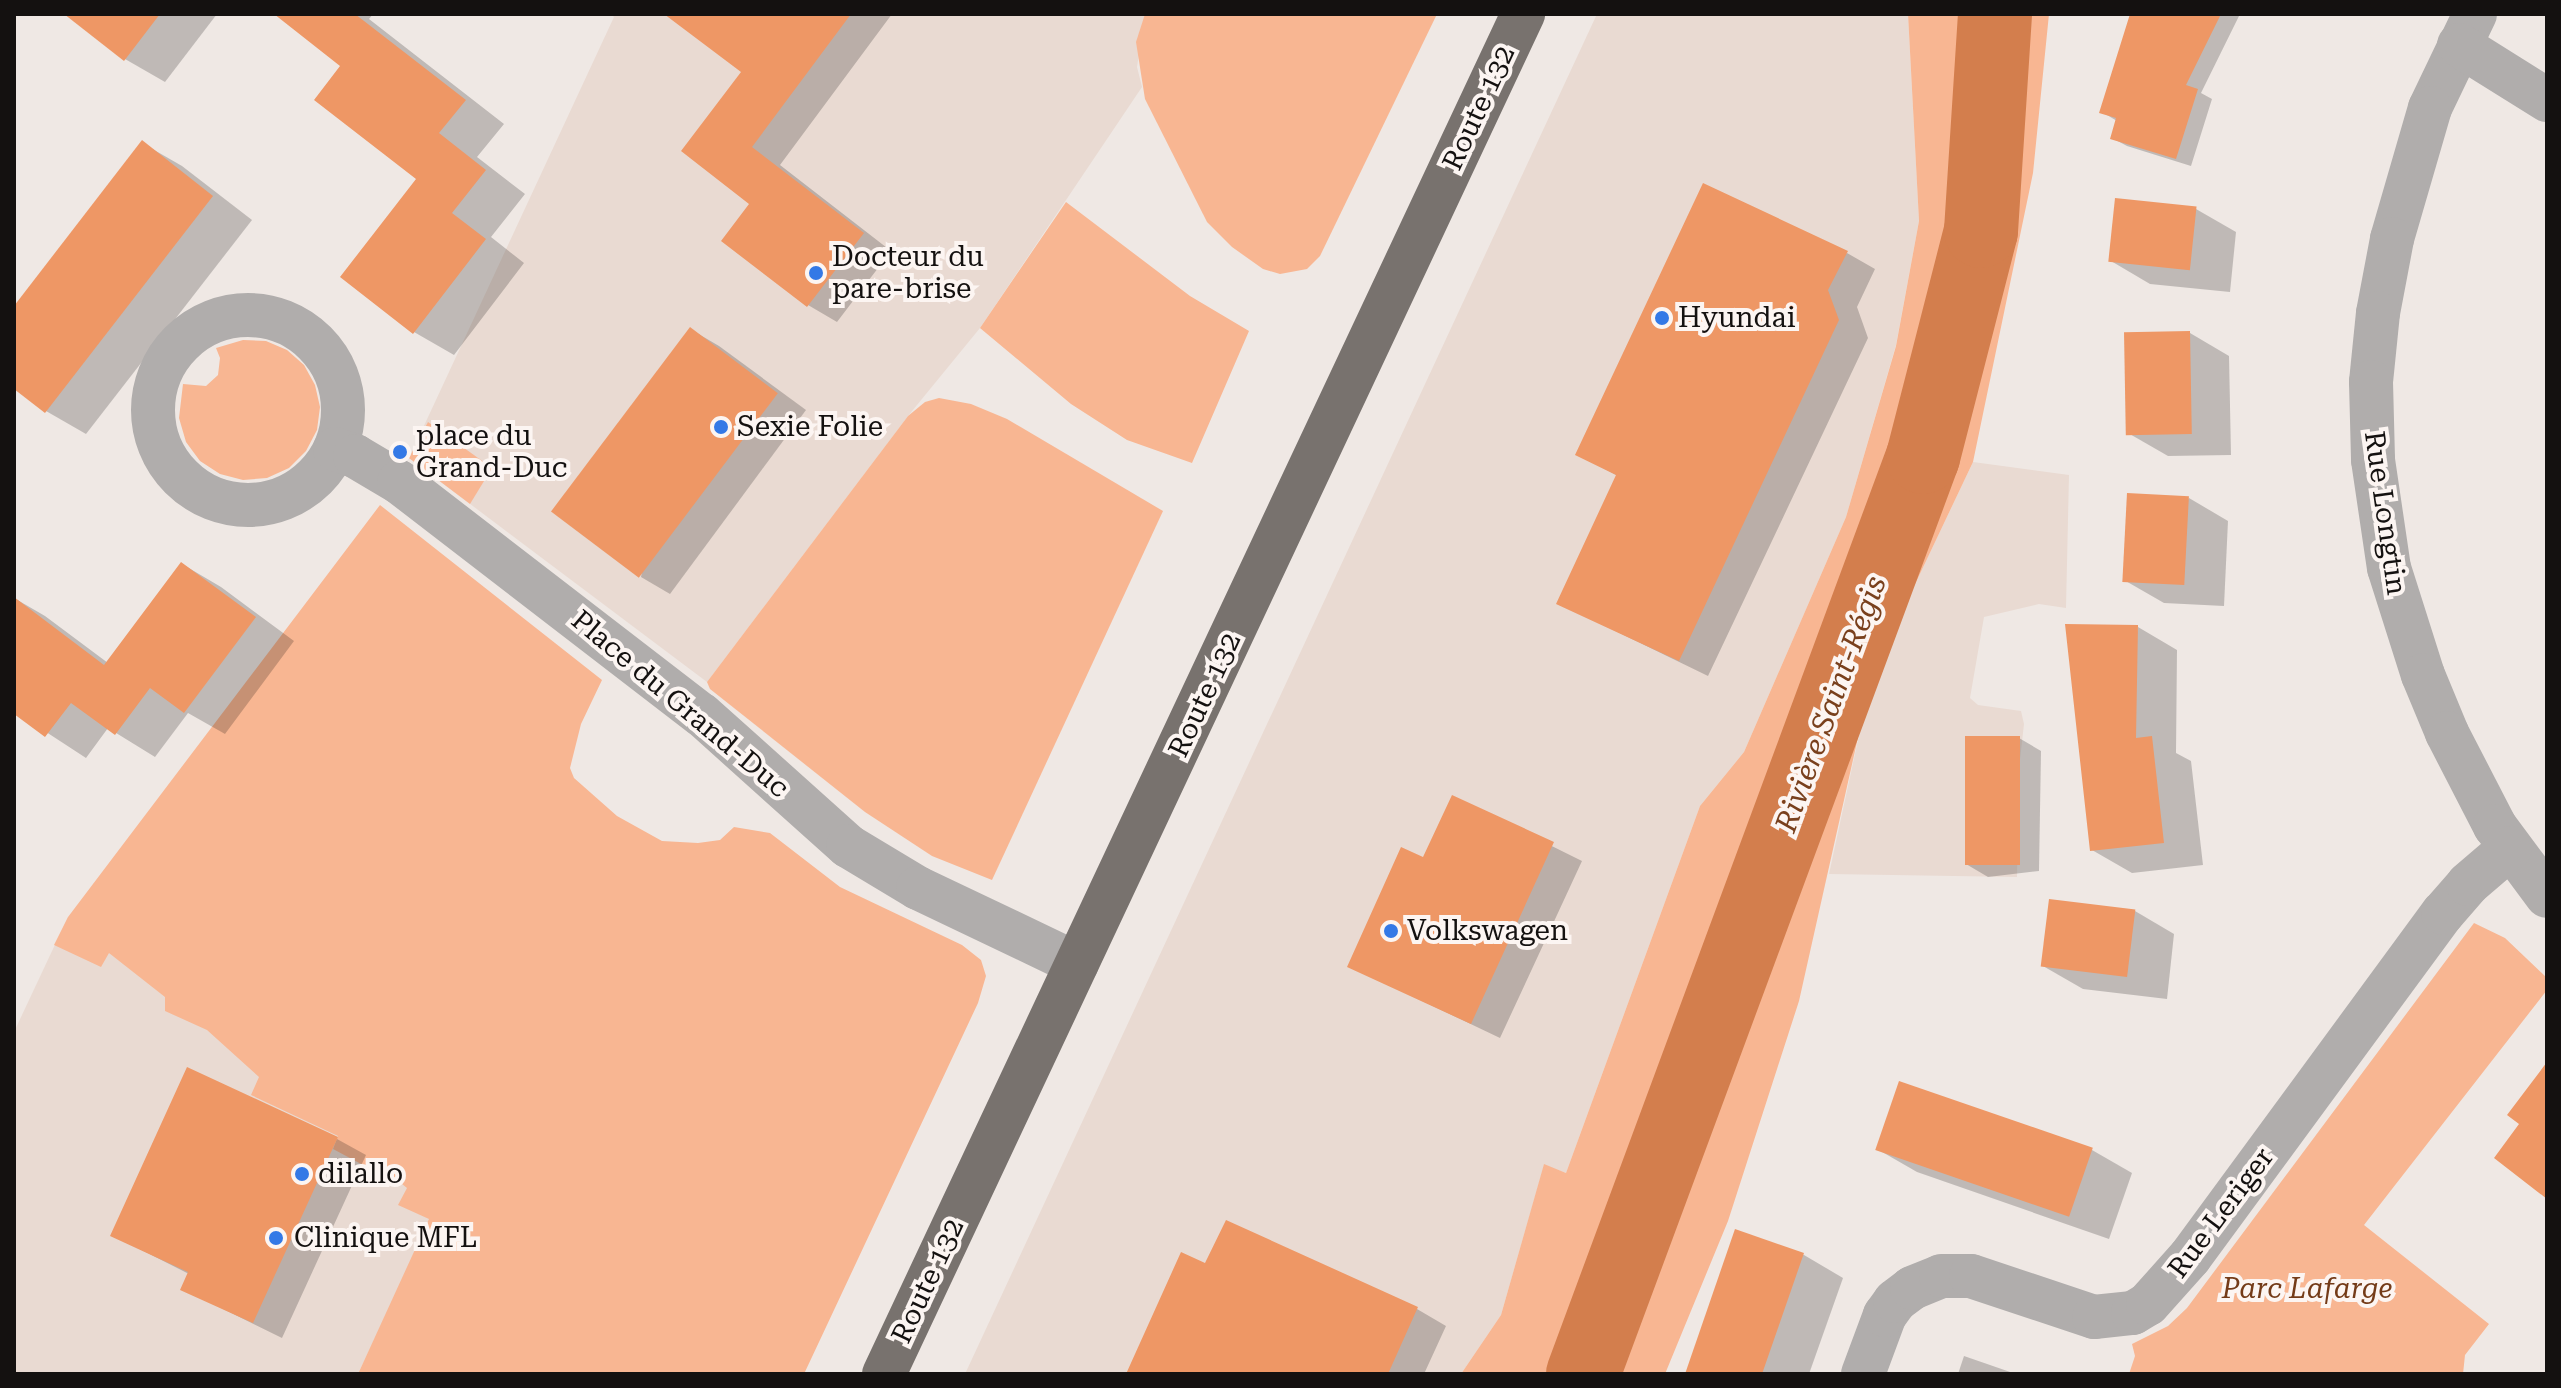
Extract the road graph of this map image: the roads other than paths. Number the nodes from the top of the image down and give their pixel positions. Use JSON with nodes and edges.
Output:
{"nodes":[{"id":1,"x":1523,"y":14,"type":"edge"},
{"id":2,"x":2467,"y":30,"type":"edge"},
{"id":3,"x":2547,"y":100,"type":"edge"},
{"id":4,"x":335,"y":449,"type":"junction"},
{"id":5,"x":2510,"y":848,"type":"junction"},
{"id":6,"x":2547,"y":896,"type":"edge"},
{"id":7,"x":1077,"y":964,"type":"junction"},
{"id":8,"x":884,"y":1374,"type":"edge"},
{"id":9,"x":1863,"y":1374,"type":"edge"}],
"edges":[{"from":1,"to":7,"type":"highway","name":"Route 132"},
{"from":2,"to":3,"type":"street"},
{"from":2,"to":5,"type":"street","name":"Rue Longtin"},
{"from":4,"to":4,"type":"street"},
{"from":4,"to":7,"type":"street","name":"Place du Grand-Duc"},
{"from":5,"to":6,"type":"street","name":"Rue Longtin"},
{"from":5,"to":9,"type":"street","name":"Rue Leriger"},
{"from":7,"to":8,"type":"highway","name":"Route 132"}]}
